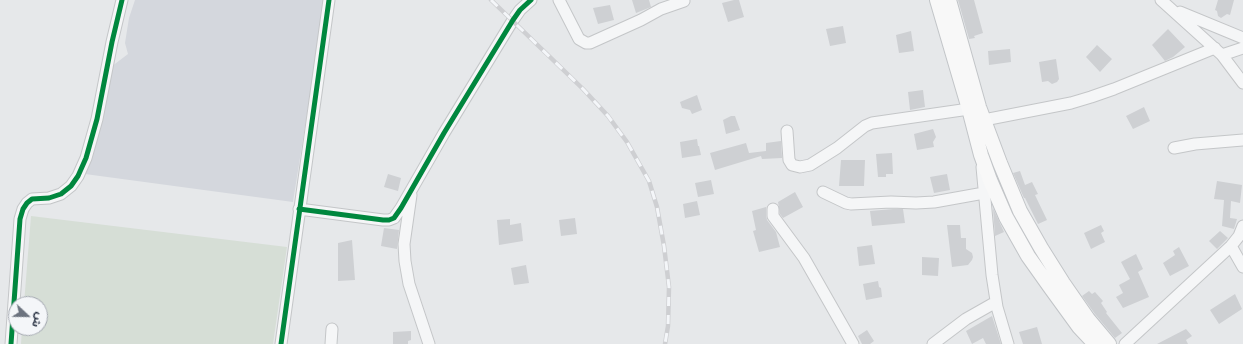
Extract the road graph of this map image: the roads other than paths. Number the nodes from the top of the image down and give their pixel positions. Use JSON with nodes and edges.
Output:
{"nodes":[{"id":1,"x":122,"y":0,"type":"edge"},
{"id":2,"x":329,"y":0,"type":"edge"},
{"id":3,"x":531,"y":0,"type":"edge"},
{"id":4,"x":559,"y":0,"type":"edge"},
{"id":5,"x":937,"y":0,"type":"edge"},
{"id":6,"x":948,"y":0,"type":"edge"},
{"id":7,"x":1161,"y":0,"type":"edge"},
{"id":8,"x":684,"y":1,"type":"dead end"},
{"id":9,"x":1173,"y":10,"type":"junction"},
{"id":10,"x":1243,"y":38,"type":"edge"},
{"id":11,"x":1243,"y":48,"type":"edge"},
{"id":12,"x":1218,"y":52,"type":"junction"},
{"id":13,"x":1243,"y":83,"type":"edge"},
{"id":14,"x":969,"y":109,"type":"junction"},
{"id":15,"x":984,"y":120,"type":"junction"},
{"id":16,"x":787,"y":131,"type":"dead end"},
{"id":17,"x":1243,"y":140,"type":"edge"},
{"id":18,"x":1174,"y":148,"type":"dead end"},
{"id":19,"x":981,"y":155,"type":"junction"},
{"id":20,"x":412,"y":189,"type":"junction"},
{"id":21,"x":823,"y":192,"type":"dead end"},
{"id":22,"x":984,"y":193,"type":"junction"},
{"id":23,"x":299,"y":209,"type":"junction"},
{"id":24,"x":773,"y":209,"type":"dead end"},
{"id":25,"x":1243,"y":226,"type":"edge"},
{"id":26,"x":1231,"y":246,"type":"junction"},
{"id":27,"x":1243,"y":267,"type":"edge"},
{"id":28,"x":996,"y":302,"type":"junction"},
{"id":29,"x":332,"y":329,"type":"dead end"},
{"id":30,"x":11,"y":344,"type":"edge"},
{"id":31,"x":281,"y":344,"type":"edge"},
{"id":32,"x":331,"y":344,"type":"edge"},
{"id":33,"x":429,"y":344,"type":"edge"},
{"id":34,"x":853,"y":344,"type":"edge"},
{"id":35,"x":933,"y":344,"type":"edge"},
{"id":36,"x":1008,"y":344,"type":"edge"},
{"id":37,"x":1095,"y":344,"type":"edge"},
{"id":38,"x":1109,"y":344,"type":"edge"},
{"id":39,"x":1125,"y":344,"type":"edge"}],
"edges":[{"from":1,"to":30,"type":"street"},
{"from":2,"to":23,"type":"street"},
{"from":3,"to":20,"type":"street"},
{"from":4,"to":8,"type":"street"},
{"from":5,"to":14,"type":"main road"},
{"from":6,"to":15,"type":"main road"},
{"from":7,"to":9,"type":"street"},
{"from":9,"to":10,"type":"street"},
{"from":9,"to":12,"type":"street"},
{"from":11,"to":12,"type":"street"},
{"from":12,"to":13,"type":"street"},
{"from":12,"to":15,"type":"street"},
{"from":14,"to":16,"type":"street"},
{"from":14,"to":19,"type":"main road"},
{"from":15,"to":38,"type":"main road"},
{"from":17,"to":18,"type":"street"},
{"from":19,"to":22,"type":"street"},
{"from":19,"to":37,"type":"main road"},
{"from":20,"to":23,"type":"street"},
{"from":20,"to":33,"type":"street"},
{"from":21,"to":22,"type":"street"},
{"from":22,"to":28,"type":"street"},
{"from":23,"to":31,"type":"street"},
{"from":24,"to":34,"type":"street"},
{"from":25,"to":26,"type":"street"},
{"from":26,"to":27,"type":"street"},
{"from":26,"to":39,"type":"street"},
{"from":28,"to":35,"type":"street"},
{"from":28,"to":36,"type":"street"},
{"from":29,"to":32,"type":"street"}]}
